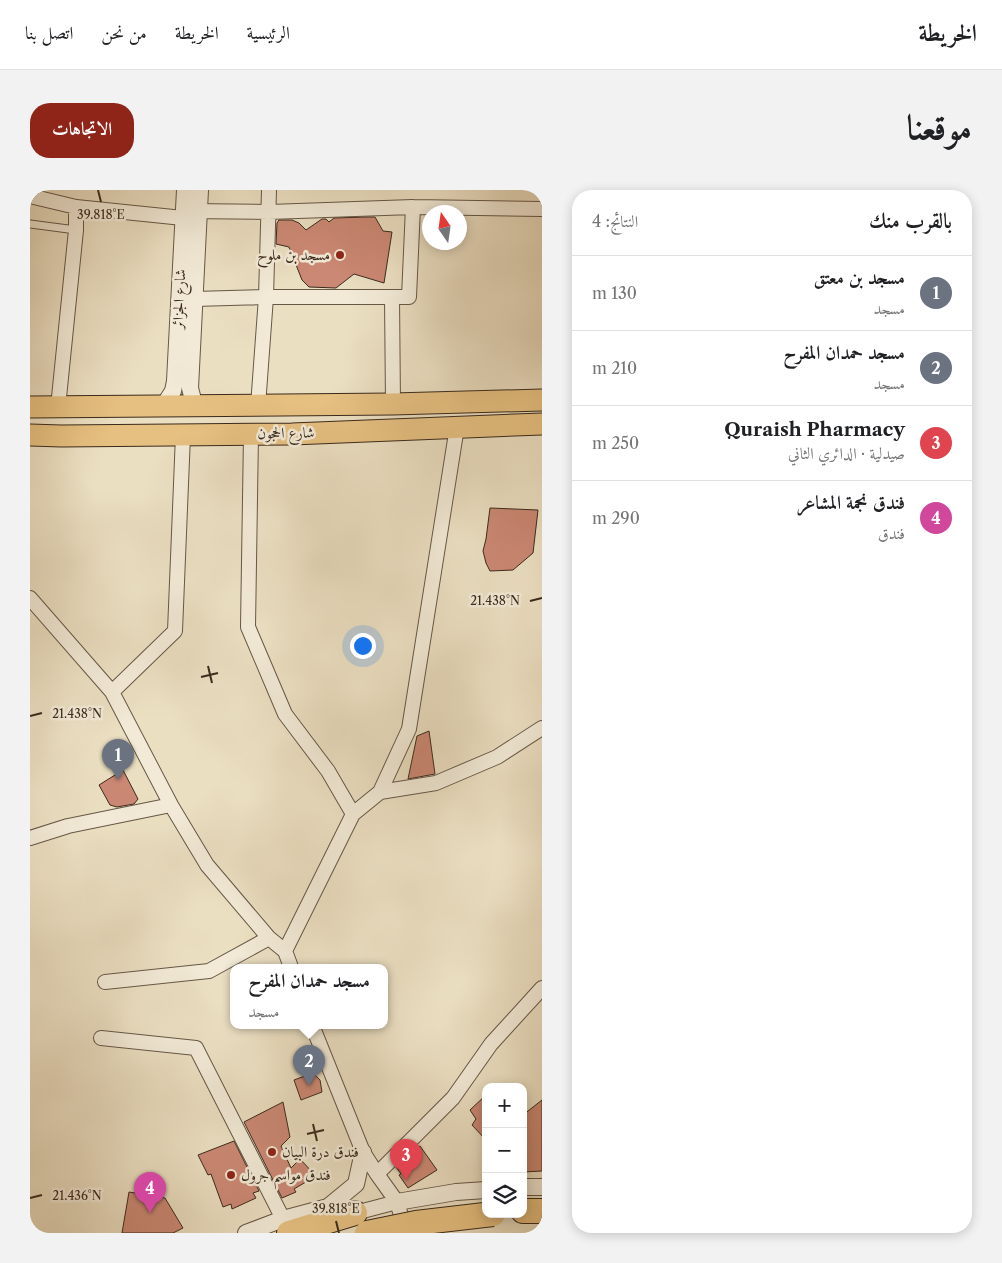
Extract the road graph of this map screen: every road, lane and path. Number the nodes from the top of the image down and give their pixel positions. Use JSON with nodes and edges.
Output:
{"nodes":[{"id":1,"x":185,"y":190,"type":"edge"},
{"id":2,"x":200,"y":190,"type":"edge"},
{"id":3,"x":269,"y":190,"type":"edge"},
{"id":4,"x":30,"y":196,"type":"edge"},
{"id":5,"x":76,"y":207,"type":"junction"},
{"id":6,"x":413,"y":207,"type":"junction"},
{"id":7,"x":542,"y":209,"type":"edge"},
{"id":8,"x":269,"y":212,"type":"junction"},
{"id":9,"x":188,"y":214,"type":"junction"},
{"id":10,"x":30,"y":224,"type":"edge"},
{"id":11,"x":76,"y":230,"type":"junction"},
{"id":12,"x":266,"y":297,"type":"junction"},
{"id":13,"x":392,"y":298,"type":"junction"},
{"id":14,"x":194,"y":299,"type":"junction"},
{"id":15,"x":542,"y":400,"type":"edge"},
{"id":16,"x":393,"y":404,"type":"junction"},
{"id":17,"x":164,"y":405,"type":"junction"},
{"id":18,"x":196,"y":405,"type":"junction"},
{"id":19,"x":258,"y":406,"type":"junction"},
{"id":20,"x":30,"y":407,"type":"edge"},
{"id":21,"x":58,"y":407,"type":"junction"},
{"id":22,"x":542,"y":424,"type":"edge"},
{"id":23,"x":457,"y":427,"type":"junction"},
{"id":24,"x":251,"y":434,"type":"junction"},
{"id":25,"x":30,"y":435,"type":"edge"},
{"id":26,"x":183,"y":435,"type":"junction"},
{"id":27,"x":30,"y":598,"type":"edge"},
{"id":28,"x":112,"y":692,"type":"junction"},
{"id":29,"x":542,"y":728,"type":"edge"},
{"id":30,"x":380,"y":792,"type":"junction"},
{"id":31,"x":172,"y":805,"type":"junction"},
{"id":32,"x":353,"y":814,"type":"junction"},
{"id":33,"x":30,"y":838,"type":"edge"},
{"id":34,"x":269,"y":938,"type":"junction"},
{"id":35,"x":285,"y":951,"type":"junction"},
{"id":36,"x":290,"y":964,"type":"edge"},
{"id":37,"x":105,"y":982,"type":"dead end"},
{"id":38,"x":542,"y":988,"type":"edge"},
{"id":39,"x":314,"y":1029,"type":"edge"},
{"id":40,"x":102,"y":1038,"type":"dead end"},
{"id":41,"x":363,"y":1152,"type":"junction"},
{"id":42,"x":377,"y":1174,"type":"junction"},
{"id":43,"x":527,"y":1187,"type":"edge"},
{"id":44,"x":542,"y":1187,"type":"edge"},
{"id":45,"x":482,"y":1190,"type":"edge"},
{"id":46,"x":397,"y":1202,"type":"junction"},
{"id":47,"x":328,"y":1207,"type":"junction"},
{"id":48,"x":527,"y":1211,"type":"edge"},
{"id":49,"x":542,"y":1211,"type":"edge"},
{"id":50,"x":355,"y":1213,"type":"junction"},
{"id":51,"x":482,"y":1215,"type":"edge"},
{"id":52,"x":286,"y":1226,"type":"edge"},
{"id":53,"x":246,"y":1233,"type":"edge"},
{"id":54,"x":367,"y":1233,"type":"edge"},
{"id":55,"x":406,"y":1233,"type":"edge"}],
"edges":[{"from":1,"to":9,"type":"street","name":"شارع الجزائر"},
{"from":2,"to":9,"type":"street","name":"شارع الجزائر"},
{"from":3,"to":8,"type":"street"},
{"from":4,"to":5,"type":"street"},
{"from":5,"to":9,"type":"street"},
{"from":5,"to":11,"type":"street"},
{"from":6,"to":7,"type":"street"},
{"from":6,"to":8,"type":"street"},
{"from":6,"to":13,"type":"street"},
{"from":8,"to":9,"type":"street"},
{"from":8,"to":12,"type":"street"},
{"from":9,"to":14,"type":"street","name":"شارع الجزائر"},
{"from":9,"to":17,"type":"street","name":"شارع الجزائر"},
{"from":10,"to":11,"type":"lane"},
{"from":11,"to":21,"type":"street"},
{"from":12,"to":13,"type":"street"},
{"from":12,"to":14,"type":"street"},
{"from":12,"to":19,"type":"street"},
{"from":13,"to":16,"type":"street"},
{"from":14,"to":18,"type":"street","name":"شارع الجزائر"},
{"from":15,"to":16,"type":"main road","name":"شارع الحجون"},
{"from":16,"to":19,"type":"main road","name":"شارع الحجون"},
{"from":17,"to":18,"type":"main road","name":"شارع الحجون"},
{"from":17,"to":21,"type":"main road","name":"شارع الحجون"},
{"from":18,"to":19,"type":"main road","name":"شارع الحجون"},
{"from":20,"to":21,"type":"main road","name":"شارع الحجون"},
{"from":22,"to":23,"type":"main road","name":"شارع الحجون"},
{"from":23,"to":24,"type":"main road","name":"شارع الحجون"},
{"from":23,"to":30,"type":"street"},
{"from":24,"to":26,"type":"main road","name":"شارع الحجون"},
{"from":24,"to":32,"type":"street"},
{"from":25,"to":26,"type":"main road","name":"شارع الحجون"},
{"from":26,"to":28,"type":"street"},
{"from":27,"to":28,"type":"street"},
{"from":28,"to":31,"type":"street"},
{"from":29,"to":30,"type":"street"},
{"from":30,"to":32,"type":"street"},
{"from":31,"to":33,"type":"street"},
{"from":31,"to":34,"type":"street"},
{"from":32,"to":35,"type":"street"},
{"from":34,"to":35,"type":"street"},
{"from":34,"to":37,"type":"street"},
{"from":35,"to":36,"type":"street"},
{"from":38,"to":42,"type":"street"},
{"from":39,"to":41,"type":"street"},
{"from":40,"to":52,"type":"street"},
{"from":41,"to":42,"type":"street"},
{"from":41,"to":47,"type":"street"},
{"from":42,"to":46,"type":"street"},
{"from":43,"to":44,"type":"street"},
{"from":45,"to":46,"type":"street"},
{"from":46,"to":50,"type":"street"},
{"from":46,"to":55,"type":"street"},
{"from":47,"to":50,"type":"street"},
{"from":47,"to":52,"type":"street"},
{"from":48,"to":49,"type":"highway"},
{"from":50,"to":52,"type":"highway"},
{"from":51,"to":54,"type":"highway","bridge":true},
{"from":52,"to":53,"type":"street"}]}
